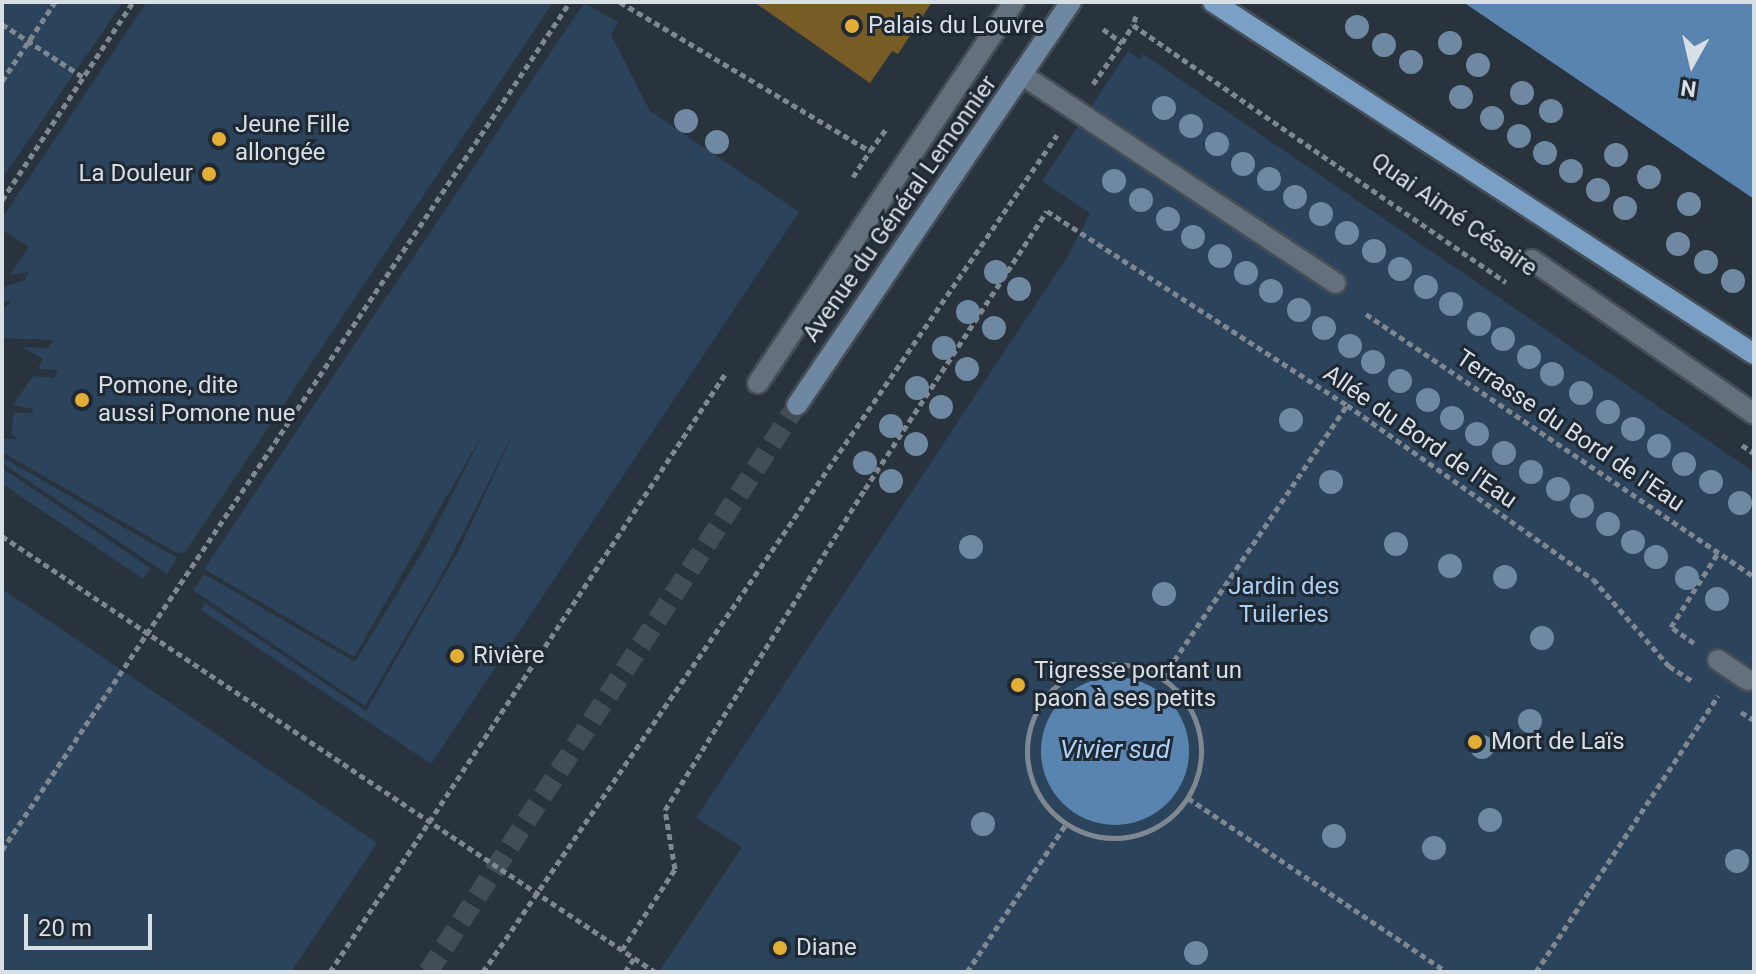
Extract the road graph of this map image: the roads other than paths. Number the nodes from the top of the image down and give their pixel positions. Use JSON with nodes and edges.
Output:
{"nodes":[{"id":1,"x":1014,"y":2,"type":"edge"},
{"id":2,"x":1071,"y":2,"type":"edge"},
{"id":3,"x":1213,"y":2,"type":"edge"},
{"id":4,"x":1024,"y":76,"type":"junction"},
{"id":5,"x":1532,"y":260,"type":"dead end"},
{"id":6,"x":1336,"y":283,"type":"dead end"},
{"id":7,"x":1754,"y":354,"type":"edge"},
{"id":8,"x":758,"y":383,"type":"dead end"},
{"id":9,"x":797,"y":405,"type":"tunnel mouth"},
{"id":10,"x":1754,"y":414,"type":"edge"}],
"edges":[{"from":1,"to":8,"type":"lane"},
{"from":2,"to":4,"type":"main road","name":"Avenue du Général Lemonnier"},
{"from":3,"to":7,"type":"main road","name":"Quai Aimé Césaire"},
{"from":4,"to":6,"type":"lane"},
{"from":4,"to":9,"type":"main road","name":"Avenue du Général Lemonnier"},
{"from":5,"to":10,"type":"lane","name":"Quai Aimé Césaire"}]}
